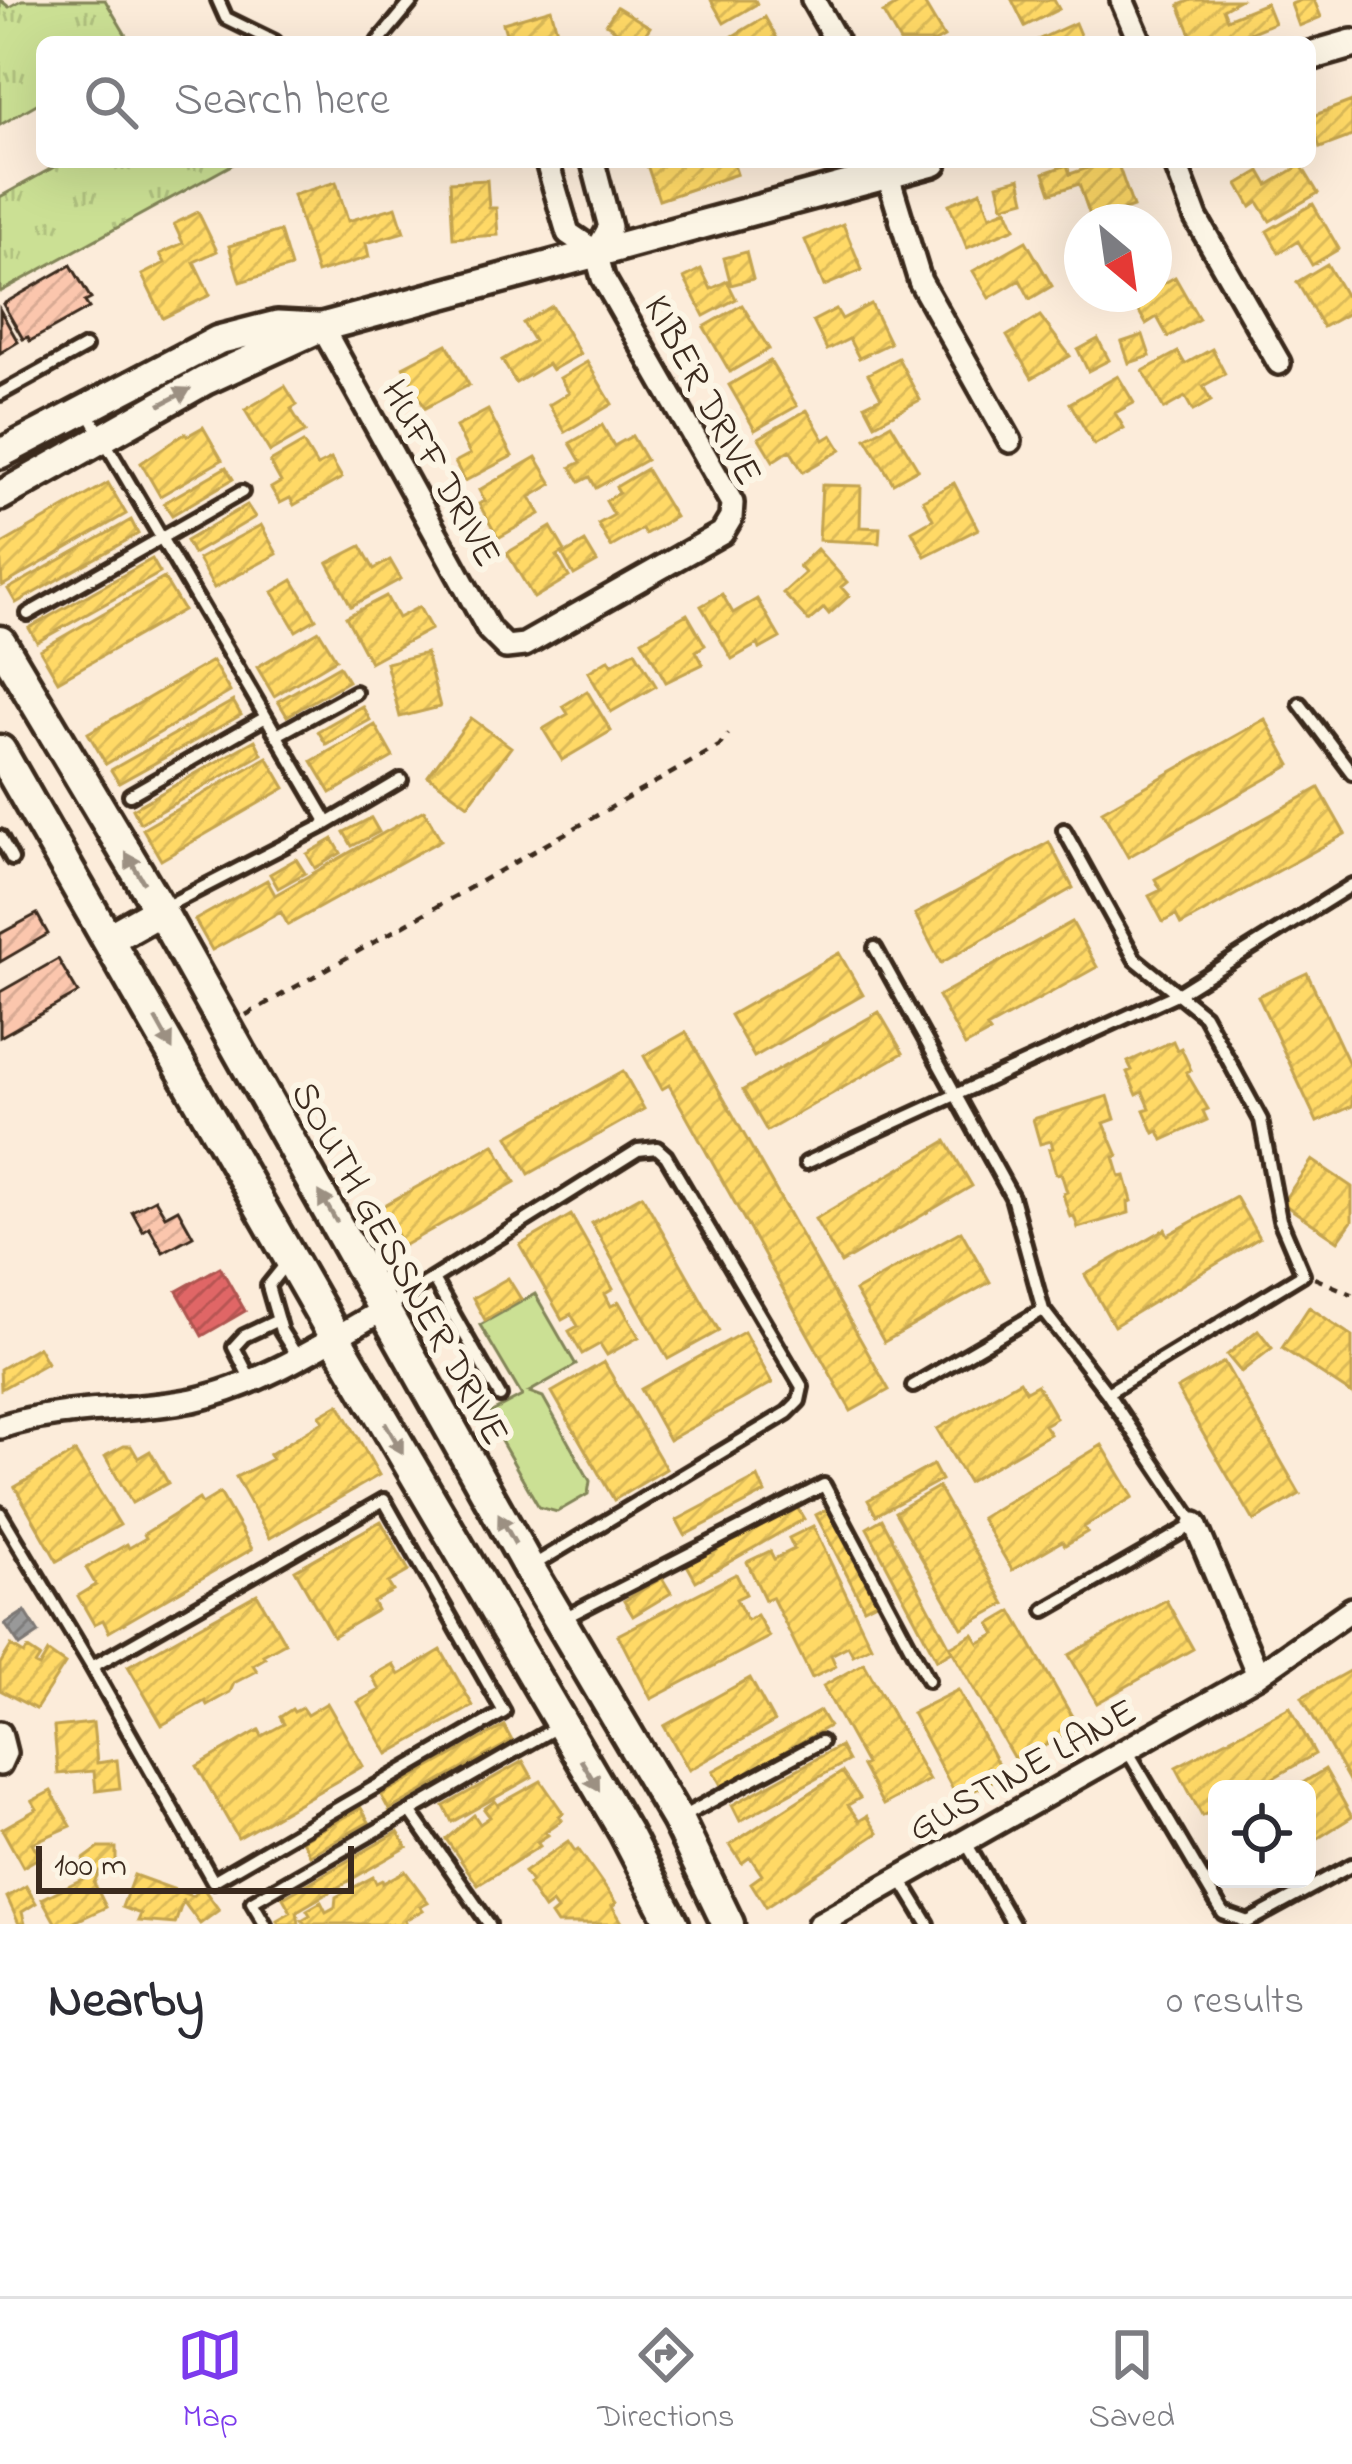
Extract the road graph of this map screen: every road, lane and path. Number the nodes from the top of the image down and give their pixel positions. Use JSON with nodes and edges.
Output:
{"nodes":[{"id":1,"x":218,"y":0,"type":"edge"},
{"id":2,"x":413,"y":0,"type":"edge"},
{"id":3,"x":813,"y":0,"type":"edge"},
{"id":4,"x":1123,"y":0,"type":"edge"},
{"id":5,"x":263,"y":36,"type":"edge"},
{"id":6,"x":383,"y":36,"type":"edge"},
{"id":7,"x":834,"y":36,"type":"edge"},
{"id":8,"x":1138,"y":36,"type":"edge"},
{"id":9,"x":1352,"y":44,"type":"edge"},
{"id":10,"x":1316,"y":54,"type":"edge"},
{"id":11,"x":549,"y":168,"type":"edge"},
{"id":12,"x":595,"y":168,"type":"edge"},
{"id":13,"x":1177,"y":168,"type":"edge"},
{"id":14,"x":885,"y":169,"type":"edge"},
{"id":15,"x":596,"y":252,"type":"junction"},
{"id":16,"x":322,"y":327,"type":"junction"},
{"id":17,"x":85,"y":347,"type":"dead end"},
{"id":18,"x":1279,"y":363,"type":"dead end"},
{"id":19,"x":0,"y":394,"type":"edge"},
{"id":20,"x":86,"y":408,"type":"junction"},
{"id":21,"x":104,"y":436,"type":"junction"},
{"id":22,"x":1010,"y":441,"type":"dead end"},
{"id":23,"x":0,"y":454,"type":"edge"},
{"id":24,"x":242,"y":492,"type":"dead end"},
{"id":25,"x":0,"y":496,"type":"edge"},
{"id":26,"x":162,"y":538,"type":"junction"},
{"id":27,"x":28,"y":614,"type":"dead end"},
{"id":28,"x":0,"y":643,"type":"edge"},
{"id":29,"x":506,"y":647,"type":"joint"},
{"id":30,"x":355,"y":692,"type":"dead end"},
{"id":31,"x":1300,"y":704,"type":"dead end"},
{"id":32,"x":266,"y":716,"type":"junction"},
{"id":33,"x":728,"y":734,"type":"dead end"},
{"id":34,"x":277,"y":735,"type":"junction"},
{"id":35,"x":3,"y":764,"type":"edge"},
{"id":36,"x":1352,"y":772,"type":"edge"},
{"id":37,"x":401,"y":780,"type":"dead end"},
{"id":38,"x":130,"y":795,"type":"dead end"},
{"id":39,"x":328,"y":823,"type":"junction"},
{"id":40,"x":1064,"y":830,"type":"dead end"},
{"id":41,"x":0,"y":837,"type":"edge"},
{"id":42,"x":12,"y":859,"type":"dead end"},
{"id":43,"x":1352,"y":885,"type":"edge"},
{"id":44,"x":160,"y":910,"type":"junction"},
{"id":45,"x":110,"y":938,"type":"junction"},
{"id":46,"x":875,"y":948,"type":"dead end"},
{"id":47,"x":1179,"y":993,"type":"junction"},
{"id":48,"x":225,"y":1027,"type":"junction"},
{"id":49,"x":952,"y":1093,"type":"junction"},
{"id":50,"x":806,"y":1163,"type":"dead end"},
{"id":51,"x":290,"y":1258,"type":"junction"},
{"id":52,"x":1303,"y":1274,"type":"junction"},
{"id":53,"x":433,"y":1279,"type":"junction"},
{"id":54,"x":1352,"y":1294,"type":"edge"},
{"id":55,"x":386,"y":1308,"type":"junction"},
{"id":56,"x":1043,"y":1310,"type":"junction"},
{"id":57,"x":278,"y":1320,"type":"junction"},
{"id":58,"x":335,"y":1337,"type":"junction"},
{"id":59,"x":298,"y":1358,"type":"junction"},
{"id":60,"x":251,"y":1380,"type":"junction"},
{"id":61,"x":913,"y":1386,"type":"dead end"},
{"id":62,"x":1107,"y":1393,"type":"junction"},
{"id":63,"x":500,"y":1396,"type":"dead end"},
{"id":64,"x":0,"y":1427,"type":"edge"},
{"id":65,"x":0,"y":1513,"type":"edge"},
{"id":66,"x":1195,"y":1524,"type":"junction"},
{"id":67,"x":529,"y":1568,"type":"junction"},
{"id":68,"x":1352,"y":1609,"type":"edge"},
{"id":69,"x":1045,"y":1610,"type":"dead end"},
{"id":70,"x":560,"y":1620,"type":"junction"},
{"id":71,"x":584,"y":1663,"type":"junction"},
{"id":72,"x":92,"y":1666,"type":"junction"},
{"id":73,"x":1258,"y":1675,"type":"junction"},
{"id":74,"x":928,"y":1680,"type":"dead end"},
{"id":75,"x":539,"y":1688,"type":"junction"},
{"id":76,"x":560,"y":1725,"type":"junction"},
{"id":77,"x":0,"y":1733,"type":"edge"},
{"id":78,"x":821,"y":1742,"type":"dead end"},
{"id":79,"x":1127,"y":1750,"type":"junction"},
{"id":80,"x":0,"y":1764,"type":"edge"},
{"id":81,"x":411,"y":1812,"type":"junction"},
{"id":82,"x":677,"y":1819,"type":"junction"},
{"id":83,"x":964,"y":1841,"type":"junction"},
{"id":84,"x":1352,"y":1865,"type":"edge"},
{"id":85,"x":900,"y":1878,"type":"junction"},
{"id":86,"x":265,"y":1924,"type":"edge"},
{"id":87,"x":489,"y":1924,"type":"edge"},
{"id":88,"x":673,"y":1924,"type":"edge"},
{"id":89,"x":728,"y":1924,"type":"edge"},
{"id":90,"x":819,"y":1924,"type":"edge"},
{"id":91,"x":928,"y":1924,"type":"edge"},
{"id":92,"x":1013,"y":1924,"type":"edge"}],
"edges":[{"from":1,"to":5,"type":"lane"},
{"from":2,"to":6,"type":"lane"},
{"from":3,"to":7,"type":"street"},
{"from":4,"to":8,"type":"street"},
{"from":9,"to":10,"type":"street"},
{"from":11,"to":15,"type":"street"},
{"from":12,"to":15,"type":"street"},
{"from":13,"to":18,"type":"street"},
{"from":14,"to":15,"type":"street"},
{"from":14,"to":22,"type":"street"},
{"from":15,"to":16,"type":"street"},
{"from":15,"to":29,"type":"street","name":"KIBER DRIVE"},
{"from":16,"to":20,"type":"street"},
{"from":21,"to":16,"type":"street","one_way":true},
{"from":16,"to":29,"type":"street","name":"HUFF DRIVE"},
{"from":17,"to":19,"type":"lane"},
{"from":20,"to":21,"type":"lane"},
{"from":20,"to":23,"type":"street"},
{"from":21,"to":25,"type":"street"},
{"from":21,"to":26,"type":"lane"},
{"from":24,"to":26,"type":"lane"},
{"from":26,"to":27,"type":"lane"},
{"from":26,"to":32,"type":"lane"},
{"from":44,"to":28,"type":"main road","name":"SOUTH GESSNER DRIVE","one_way":true},
{"from":30,"to":34,"type":"lane"},
{"from":31,"to":36,"type":"lane"},
{"from":32,"to":34,"type":"lane"},
{"from":32,"to":38,"type":"lane"},
{"from":33,"to":48,"type":"path"},
{"from":34,"to":39,"type":"lane"},
{"from":35,"to":45,"type":"main road"},
{"from":37,"to":39,"type":"lane"},
{"from":39,"to":44,"type":"lane"},
{"from":40,"to":47,"type":"lane"},
{"from":41,"to":42,"type":"lane"},
{"from":43,"to":47,"type":"lane"},
{"from":44,"to":45,"type":"main road"},
{"from":44,"to":48,"type":"main road","name":"SOUTH GESSNER DRIVE"},
{"from":45,"to":51,"type":"main road","one_way":true},
{"from":46,"to":49,"type":"lane"},
{"from":47,"to":49,"type":"lane"},
{"from":47,"to":52,"type":"lane"},
{"from":55,"to":48,"type":"main road","name":"SOUTH GESSNER DRIVE","one_way":true},
{"from":49,"to":50,"type":"lane"},
{"from":49,"to":56,"type":"lane"},
{"from":51,"to":57,"type":"lane"},
{"from":51,"to":58,"type":"main road"},
{"from":52,"to":54,"type":"path"},
{"from":52,"to":62,"type":"lane"},
{"from":53,"to":55,"type":"lane"},
{"from":53,"to":63,"type":"lane"},
{"from":53,"to":67,"type":"lane"},
{"from":55,"to":58,"type":"street"},
{"from":67,"to":55,"type":"main road","name":"SOUTH GESSNER DRIVE","one_way":true},
{"from":56,"to":61,"type":"lane"},
{"from":56,"to":62,"type":"lane"},
{"from":57,"to":59,"type":"lane"},
{"from":57,"to":60,"type":"lane"},
{"from":58,"to":59,"type":"street"},
{"from":58,"to":75,"type":"main road","one_way":true},
{"from":59,"to":60,"type":"street"},
{"from":60,"to":64,"type":"street"},
{"from":62,"to":66,"type":"lane"},
{"from":65,"to":72,"type":"lane"},
{"from":66,"to":69,"type":"lane"},
{"from":66,"to":73,"type":"street"},
{"from":67,"to":70,"type":"main road","name":"SOUTH GESSNER DRIVE"},
{"from":68,"to":73,"type":"street","name":"GUSTINE LANE"},
{"from":70,"to":71,"type":"main road","name":"SOUTH GESSNER DRIVE"},
{"from":70,"to":74,"type":"lane"},
{"from":71,"to":75,"type":"main road"},
{"from":71,"to":82,"type":"main road","name":"SOUTH GESSNER DRIVE"},
{"from":72,"to":72,"type":"lane"},
{"from":73,"to":79,"type":"street","name":"GUSTINE LANE"},
{"from":75,"to":76,"type":"main road"},
{"from":76,"to":81,"type":"lane"},
{"from":76,"to":88,"type":"main road","one_way":true},
{"from":77,"to":80,"type":"street"},
{"from":78,"to":82,"type":"lane"},
{"from":79,"to":83,"type":"street","name":"GUSTINE LANE"},
{"from":79,"to":84,"type":"lane"},
{"from":81,"to":86,"type":"lane"},
{"from":81,"to":87,"type":"lane"},
{"from":82,"to":89,"type":"main road","name":"SOUTH GESSNER DRIVE"},
{"from":83,"to":85,"type":"street","name":"GUSTINE LANE"},
{"from":83,"to":92,"type":"lane"},
{"from":85,"to":90,"type":"street","name":"GUSTINE LANE"},
{"from":85,"to":91,"type":"lane"}]}
